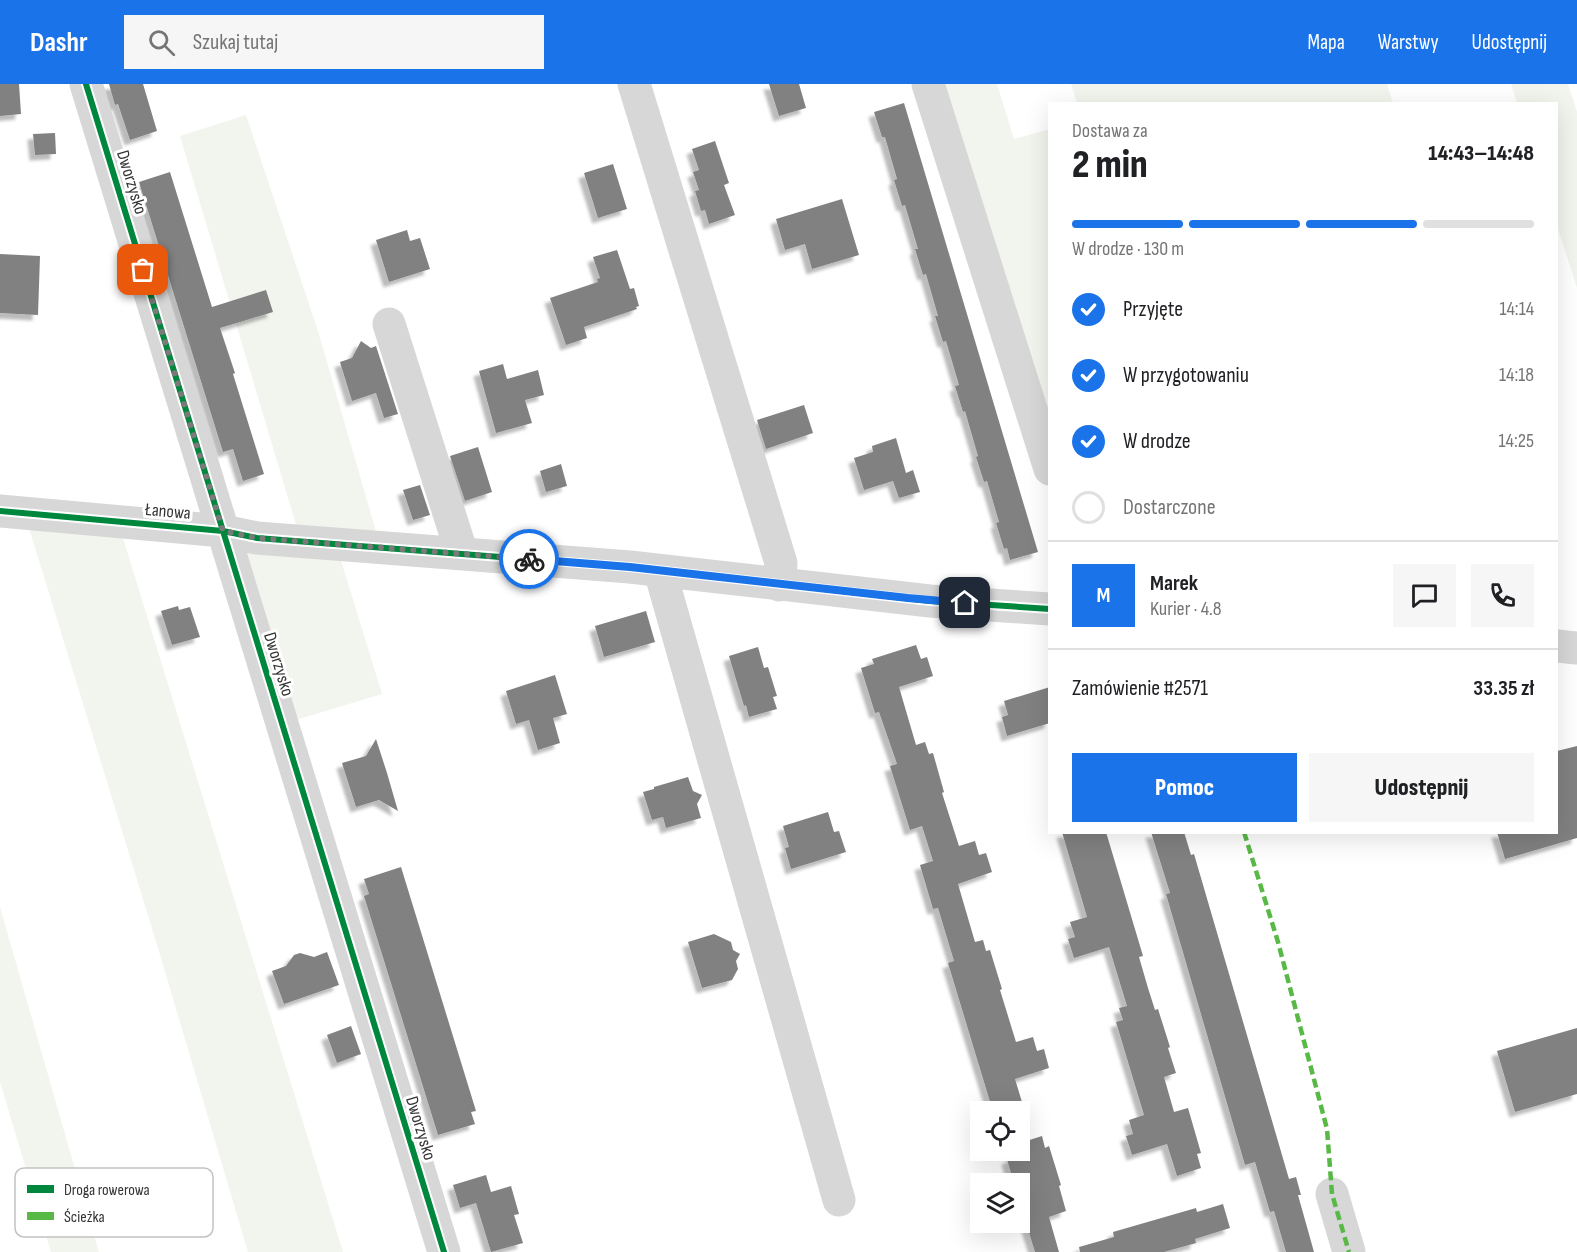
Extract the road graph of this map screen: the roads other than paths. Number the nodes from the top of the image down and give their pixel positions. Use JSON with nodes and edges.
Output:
{"nodes":[{"id":1,"x":86,"y":84,"type":"edge"},
{"id":2,"x":634,"y":84,"type":"edge"},
{"id":3,"x":928,"y":84,"type":"edge"},
{"id":4,"x":389,"y":324,"type":"dead end"},
{"id":5,"x":1048,"y":463,"type":"edge"},
{"id":6,"x":0,"y":511,"type":"edge"},
{"id":7,"x":223,"y":531,"type":"junction"},
{"id":8,"x":462,"y":554,"type":"junction"},
{"id":9,"x":660,"y":571,"type":"junction"},
{"id":10,"x":779,"y":585,"type":"junction"},
{"id":11,"x":1048,"y":609,"type":"edge"},
{"id":12,"x":1558,"y":646,"type":"edge"},
{"id":13,"x":1577,"y":648,"type":"edge"},
{"id":14,"x":1332,"y":1194,"type":"dead end"},
{"id":15,"x":839,"y":1200,"type":"dead end"},
{"id":16,"x":444,"y":1252,"type":"edge"},
{"id":17,"x":1349,"y":1252,"type":"edge"}],
"edges":[{"from":1,"to":7,"type":"street","name":"Dworzysko"},
{"from":2,"to":10,"type":"street"},
{"from":3,"to":5,"type":"street"},
{"from":4,"to":8,"type":"street"},
{"from":6,"to":7,"type":"street","name":"Łanowa"},
{"from":7,"to":8,"type":"street","name":"Łanowa"},
{"from":7,"to":16,"type":"street","name":"Dworzysko"},
{"from":8,"to":9,"type":"street","name":"Łanowa"},
{"from":9,"to":10,"type":"street","name":"Łanowa"},
{"from":9,"to":15,"type":"street"},
{"from":10,"to":11,"type":"street","name":"Łanowa"},
{"from":12,"to":13,"type":"street"},
{"from":14,"to":17,"type":"street"}]}
